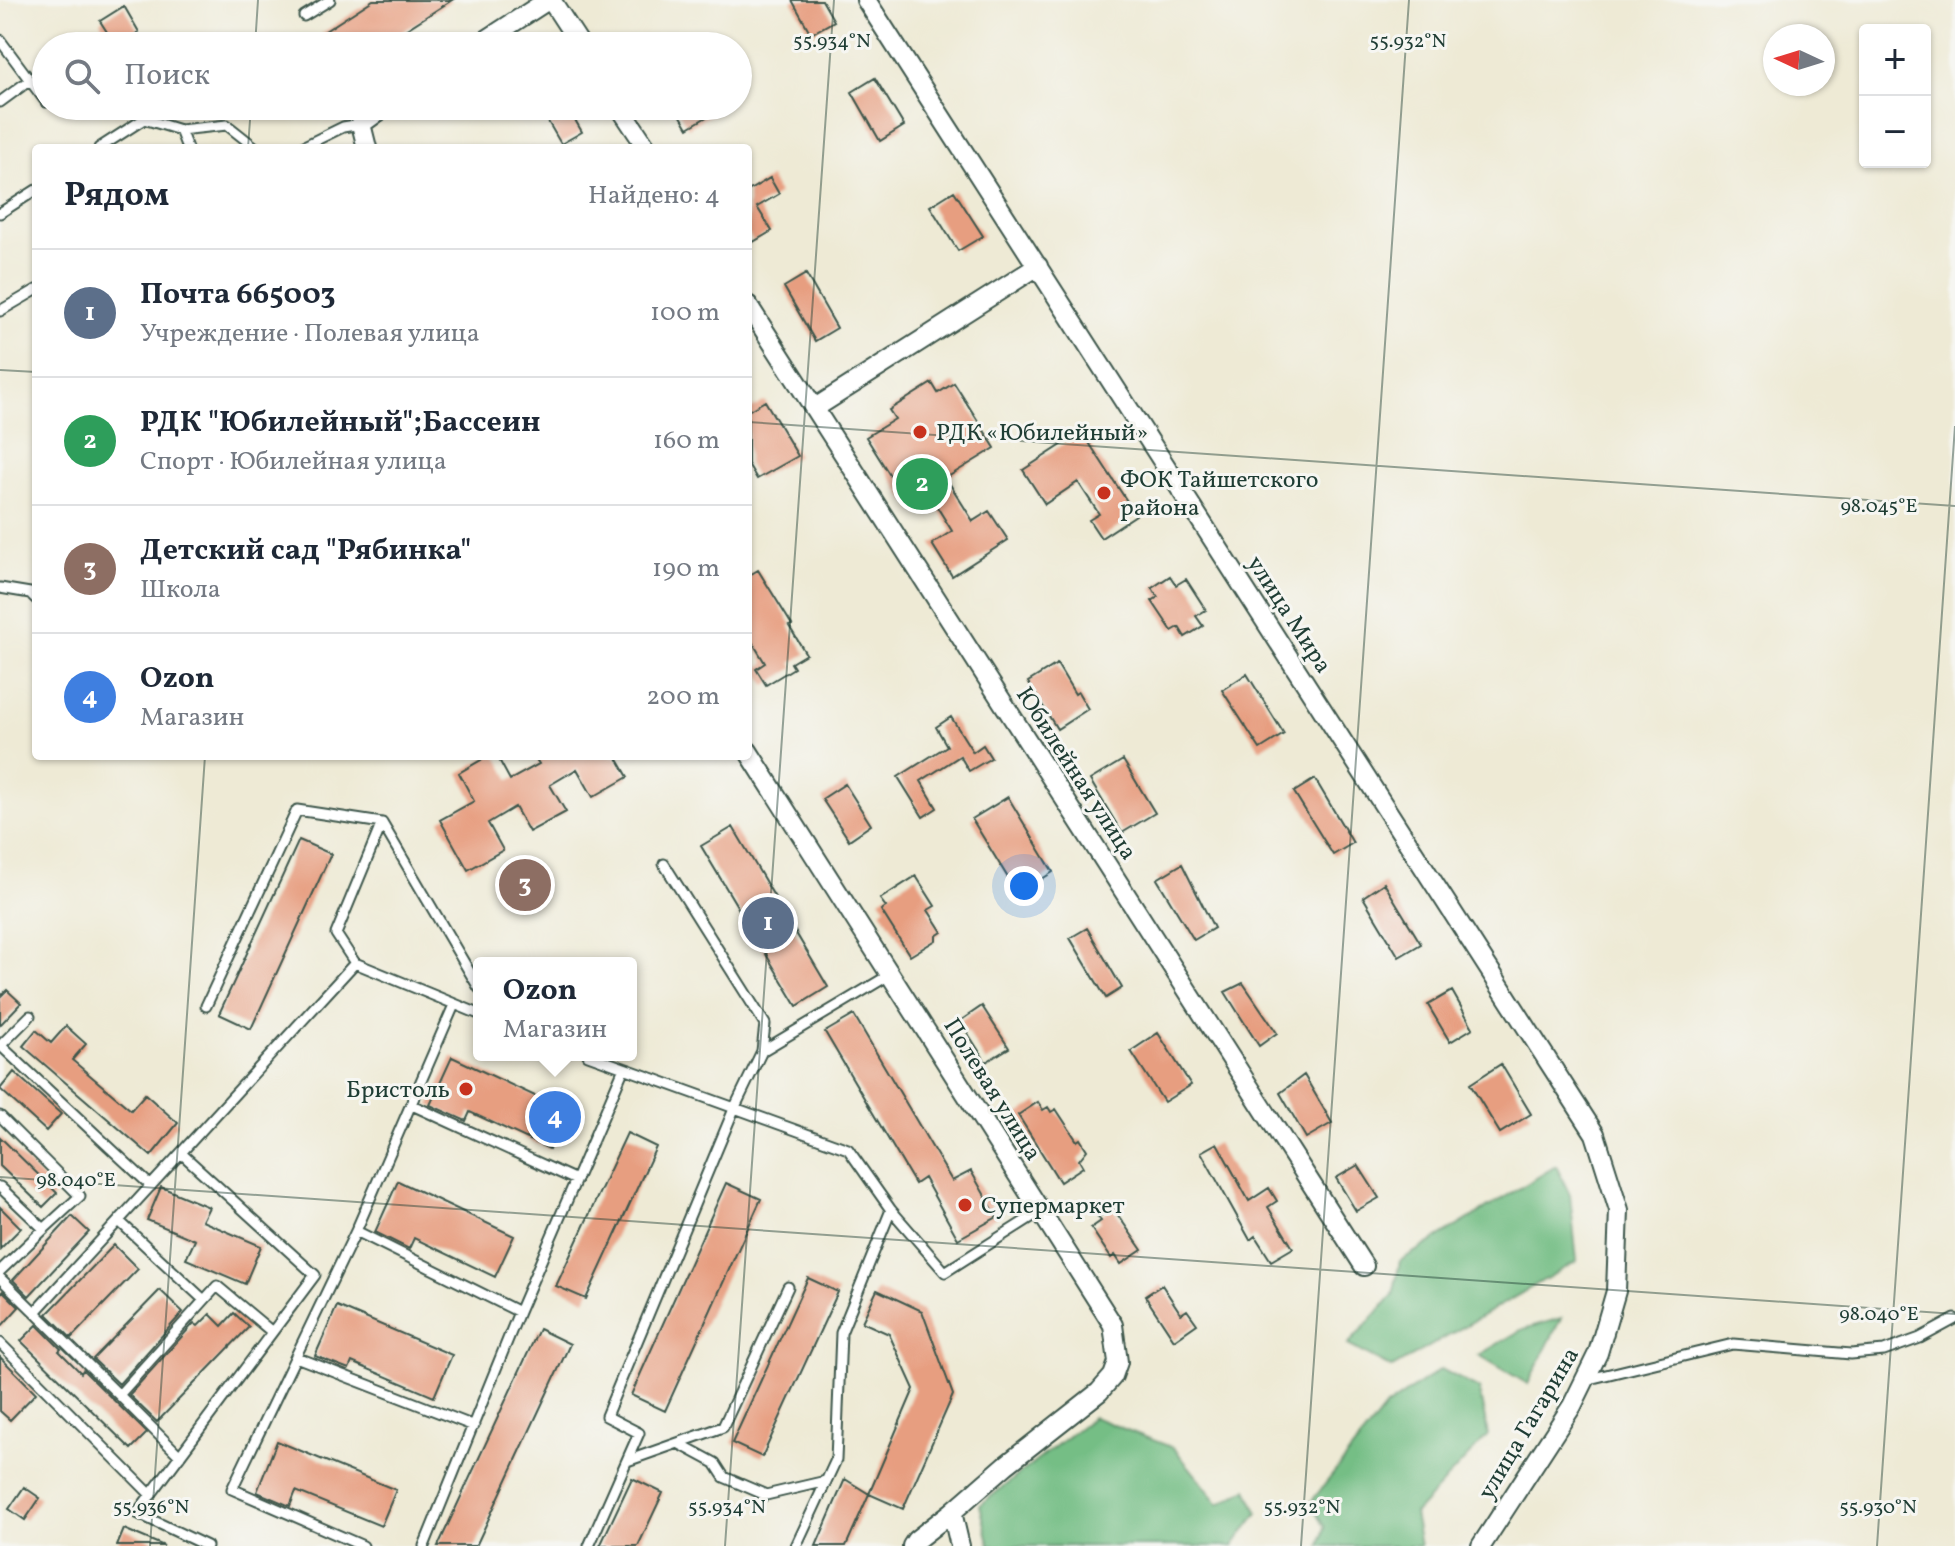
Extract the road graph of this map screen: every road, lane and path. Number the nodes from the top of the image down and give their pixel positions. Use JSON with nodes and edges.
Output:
{"nodes":[{"id":1,"x":330,"y":0,"type":"edge"},
{"id":2,"x":550,"y":0,"type":"edge"},
{"id":3,"x":866,"y":0,"type":"edge"},
{"id":4,"x":304,"y":16,"type":"dead end"},
{"id":5,"x":499,"y":32,"type":"edge"},
{"id":6,"x":572,"y":32,"type":"edge"},
{"id":7,"x":0,"y":40,"type":"edge"},
{"id":8,"x":30,"y":80,"type":"junction"},
{"id":9,"x":32,"y":83,"type":"edge"},
{"id":10,"x":0,"y":102,"type":"edge"},
{"id":11,"x":142,"y":120,"type":"edge"},
{"id":12,"x":147,"y":120,"type":"edge"},
{"id":13,"x":367,"y":120,"type":"edge"},
{"id":14,"x":628,"y":120,"type":"edge"},
{"id":15,"x":361,"y":124,"type":"junction"},
{"id":16,"x":180,"y":130,"type":"junction"},
{"id":17,"x":105,"y":144,"type":"edge"},
{"id":18,"x":185,"y":144,"type":"edge"},
{"id":19,"x":251,"y":144,"type":"edge"},
{"id":20,"x":308,"y":144,"type":"edge"},
{"id":21,"x":366,"y":144,"type":"edge"},
{"id":22,"x":644,"y":144,"type":"edge"},
{"id":23,"x":32,"y":193,"type":"edge"},
{"id":24,"x":0,"y":213,"type":"edge"},
{"id":25,"x":1038,"y":266,"type":"junction"},
{"id":26,"x":32,"y":292,"type":"edge"},
{"id":27,"x":0,"y":311,"type":"edge"},
{"id":28,"x":752,"y":311,"type":"edge"},
{"id":29,"x":815,"y":408,"type":"junction"},
{"id":30,"x":1,"y":586,"type":"edge"},
{"id":31,"x":32,"y":595,"type":"edge"},
{"id":32,"x":752,"y":757,"type":"edge"},
{"id":33,"x":382,"y":823,"type":"junction"},
{"id":34,"x":664,"y":864,"type":"dead end"},
{"id":35,"x":355,"y":963,"type":"junction"},
{"id":36,"x":891,"y":974,"type":"junction"},
{"id":37,"x":473,"y":978,"type":"edge"},
{"id":38,"x":454,"y":1005,"type":"junction"},
{"id":39,"x":206,"y":1006,"type":"dead end"},
{"id":40,"x":473,"y":1012,"type":"edge"},
{"id":41,"x":30,"y":1016,"type":"dead end"},
{"id":42,"x":0,"y":1046,"type":"edge"},
{"id":43,"x":762,"y":1051,"type":"junction"},
{"id":44,"x":605,"y":1061,"type":"edge"},
{"id":45,"x":624,"y":1068,"type":"junction"},
{"id":46,"x":412,"y":1105,"type":"junction"},
{"id":47,"x":734,"y":1109,"type":"junction"},
{"id":48,"x":0,"y":1116,"type":"edge"},
{"id":49,"x":1595,"y":1134,"type":"joint"},
{"id":50,"x":181,"y":1153,"type":"junction"},
{"id":51,"x":576,"y":1180,"type":"junction"},
{"id":52,"x":151,"y":1186,"type":"junction"},
{"id":53,"x":0,"y":1187,"type":"edge"},
{"id":54,"x":891,"y":1210,"type":"junction"},
{"id":55,"x":1041,"y":1211,"type":"junction"},
{"id":56,"x":119,"y":1221,"type":"junction"},
{"id":57,"x":44,"y":1229,"type":"junction"},
{"id":58,"x":356,"y":1231,"type":"junction"},
{"id":59,"x":1364,"y":1266,"type":"dead end"},
{"id":60,"x":0,"y":1271,"type":"edge"},
{"id":61,"x":0,"y":1278,"type":"edge"},
{"id":62,"x":788,"y":1287,"type":"dead end"},
{"id":63,"x":204,"y":1300,"type":"junction"},
{"id":64,"x":35,"y":1312,"type":"junction"},
{"id":65,"x":519,"y":1312,"type":"junction"},
{"id":66,"x":1955,"y":1319,"type":"edge"},
{"id":67,"x":272,"y":1332,"type":"junction"},
{"id":68,"x":0,"y":1343,"type":"edge"},
{"id":69,"x":296,"y":1357,"type":"junction"},
{"id":70,"x":1585,"y":1380,"type":"junction"},
{"id":71,"x":119,"y":1395,"type":"junction"},
{"id":72,"x":474,"y":1426,"type":"junction"},
{"id":73,"x":678,"y":1443,"type":"junction"},
{"id":74,"x":180,"y":1456,"type":"junction"},
{"id":75,"x":627,"y":1461,"type":"junction"},
{"id":76,"x":826,"y":1481,"type":"junction"},
{"id":77,"x":151,"y":1495,"type":"junction"},
{"id":78,"x":952,"y":1512,"type":"junction"},
{"id":79,"x":207,"y":1546,"type":"edge"},
{"id":80,"x":363,"y":1546,"type":"edge"},
{"id":81,"x":424,"y":1546,"type":"edge"},
{"id":82,"x":589,"y":1546,"type":"edge"},
{"id":83,"x":796,"y":1546,"type":"edge"},
{"id":84,"x":912,"y":1546,"type":"edge"},
{"id":85,"x":960,"y":1546,"type":"edge"},
{"id":86,"x":1481,"y":1546,"type":"edge"}],
"edges":[{"from":1,"to":4,"type":"lane"},
{"from":2,"to":5,"type":"street"},
{"from":2,"to":6,"type":"street"},
{"from":3,"to":25,"type":"street","name":"улица Мира"},
{"from":7,"to":8,"type":"lane"},
{"from":8,"to":9,"type":"lane"},
{"from":8,"to":10,"type":"lane"},
{"from":11,"to":17,"type":"lane"},
{"from":12,"to":16,"type":"lane"},
{"from":13,"to":15,"type":"street"},
{"from":14,"to":22,"type":"street"},
{"from":15,"to":20,"type":"lane"},
{"from":15,"to":21,"type":"street"},
{"from":16,"to":18,"type":"lane"},
{"from":16,"to":19,"type":"lane"},
{"from":23,"to":24,"type":"lane"},
{"from":25,"to":29,"type":"street"},
{"from":25,"to":49,"type":"street","name":"улица Мира"},
{"from":26,"to":27,"type":"lane"},
{"from":28,"to":29,"type":"street","name":"Юбилейная улица"},
{"from":29,"to":59,"type":"street","name":"Юбилейная улица"},
{"from":30,"to":31,"type":"lane"},
{"from":32,"to":36,"type":"street","name":"Полевая улица"},
{"from":33,"to":35,"type":"lane"},
{"from":33,"to":37,"type":"lane"},
{"from":33,"to":39,"type":"lane"},
{"from":34,"to":43,"type":"lane"},
{"from":35,"to":38,"type":"lane"},
{"from":35,"to":50,"type":"lane"},
{"from":36,"to":43,"type":"lane"},
{"from":36,"to":55,"type":"street","name":"Полевая улица"},
{"from":38,"to":40,"type":"lane"},
{"from":38,"to":46,"type":"lane"},
{"from":41,"to":42,"type":"lane"},
{"from":42,"to":52,"type":"lane"},
{"from":43,"to":47,"type":"lane"},
{"from":44,"to":45,"type":"lane"},
{"from":45,"to":47,"type":"lane"},
{"from":45,"to":51,"type":"lane"},
{"from":46,"to":51,"type":"lane"},
{"from":46,"to":58,"type":"lane"},
{"from":47,"to":54,"type":"lane"},
{"from":47,"to":75,"type":"lane"},
{"from":48,"to":57,"type":"lane"},
{"from":49,"to":70,"type":"street","name":"улица Гагарина"},
{"from":50,"to":52,"type":"lane"},
{"from":50,"to":67,"type":"lane"},
{"from":51,"to":65,"type":"lane"},
{"from":52,"to":56,"type":"lane"},
{"from":53,"to":57,"type":"lane"},
{"from":54,"to":55,"type":"lane"},
{"from":54,"to":76,"type":"lane"},
{"from":55,"to":78,"type":"street","name":"Полевая улица"},
{"from":56,"to":63,"type":"lane"},
{"from":56,"to":64,"type":"lane"},
{"from":57,"to":60,"type":"lane"},
{"from":58,"to":65,"type":"lane"},
{"from":58,"to":69,"type":"lane"},
{"from":61,"to":64,"type":"lane"},
{"from":62,"to":73,"type":"lane"},
{"from":63,"to":67,"type":"lane"},
{"from":63,"to":71,"type":"lane"},
{"from":64,"to":71,"type":"lane"},
{"from":65,"to":72,"type":"lane"},
{"from":66,"to":70,"type":"lane"},
{"from":67,"to":74,"type":"lane"},
{"from":68,"to":77,"type":"lane"},
{"from":69,"to":72,"type":"lane"},
{"from":69,"to":80,"type":"lane"},
{"from":70,"to":86,"type":"street","name":"улица Гагарина"},
{"from":71,"to":74,"type":"lane"},
{"from":72,"to":81,"type":"lane"},
{"from":73,"to":75,"type":"lane"},
{"from":73,"to":76,"type":"lane"},
{"from":74,"to":77,"type":"lane"},
{"from":75,"to":82,"type":"lane"},
{"from":76,"to":83,"type":"lane"},
{"from":77,"to":79,"type":"lane"},
{"from":78,"to":84,"type":"street","name":"Полевая улица"},
{"from":78,"to":85,"type":"street"}]}
